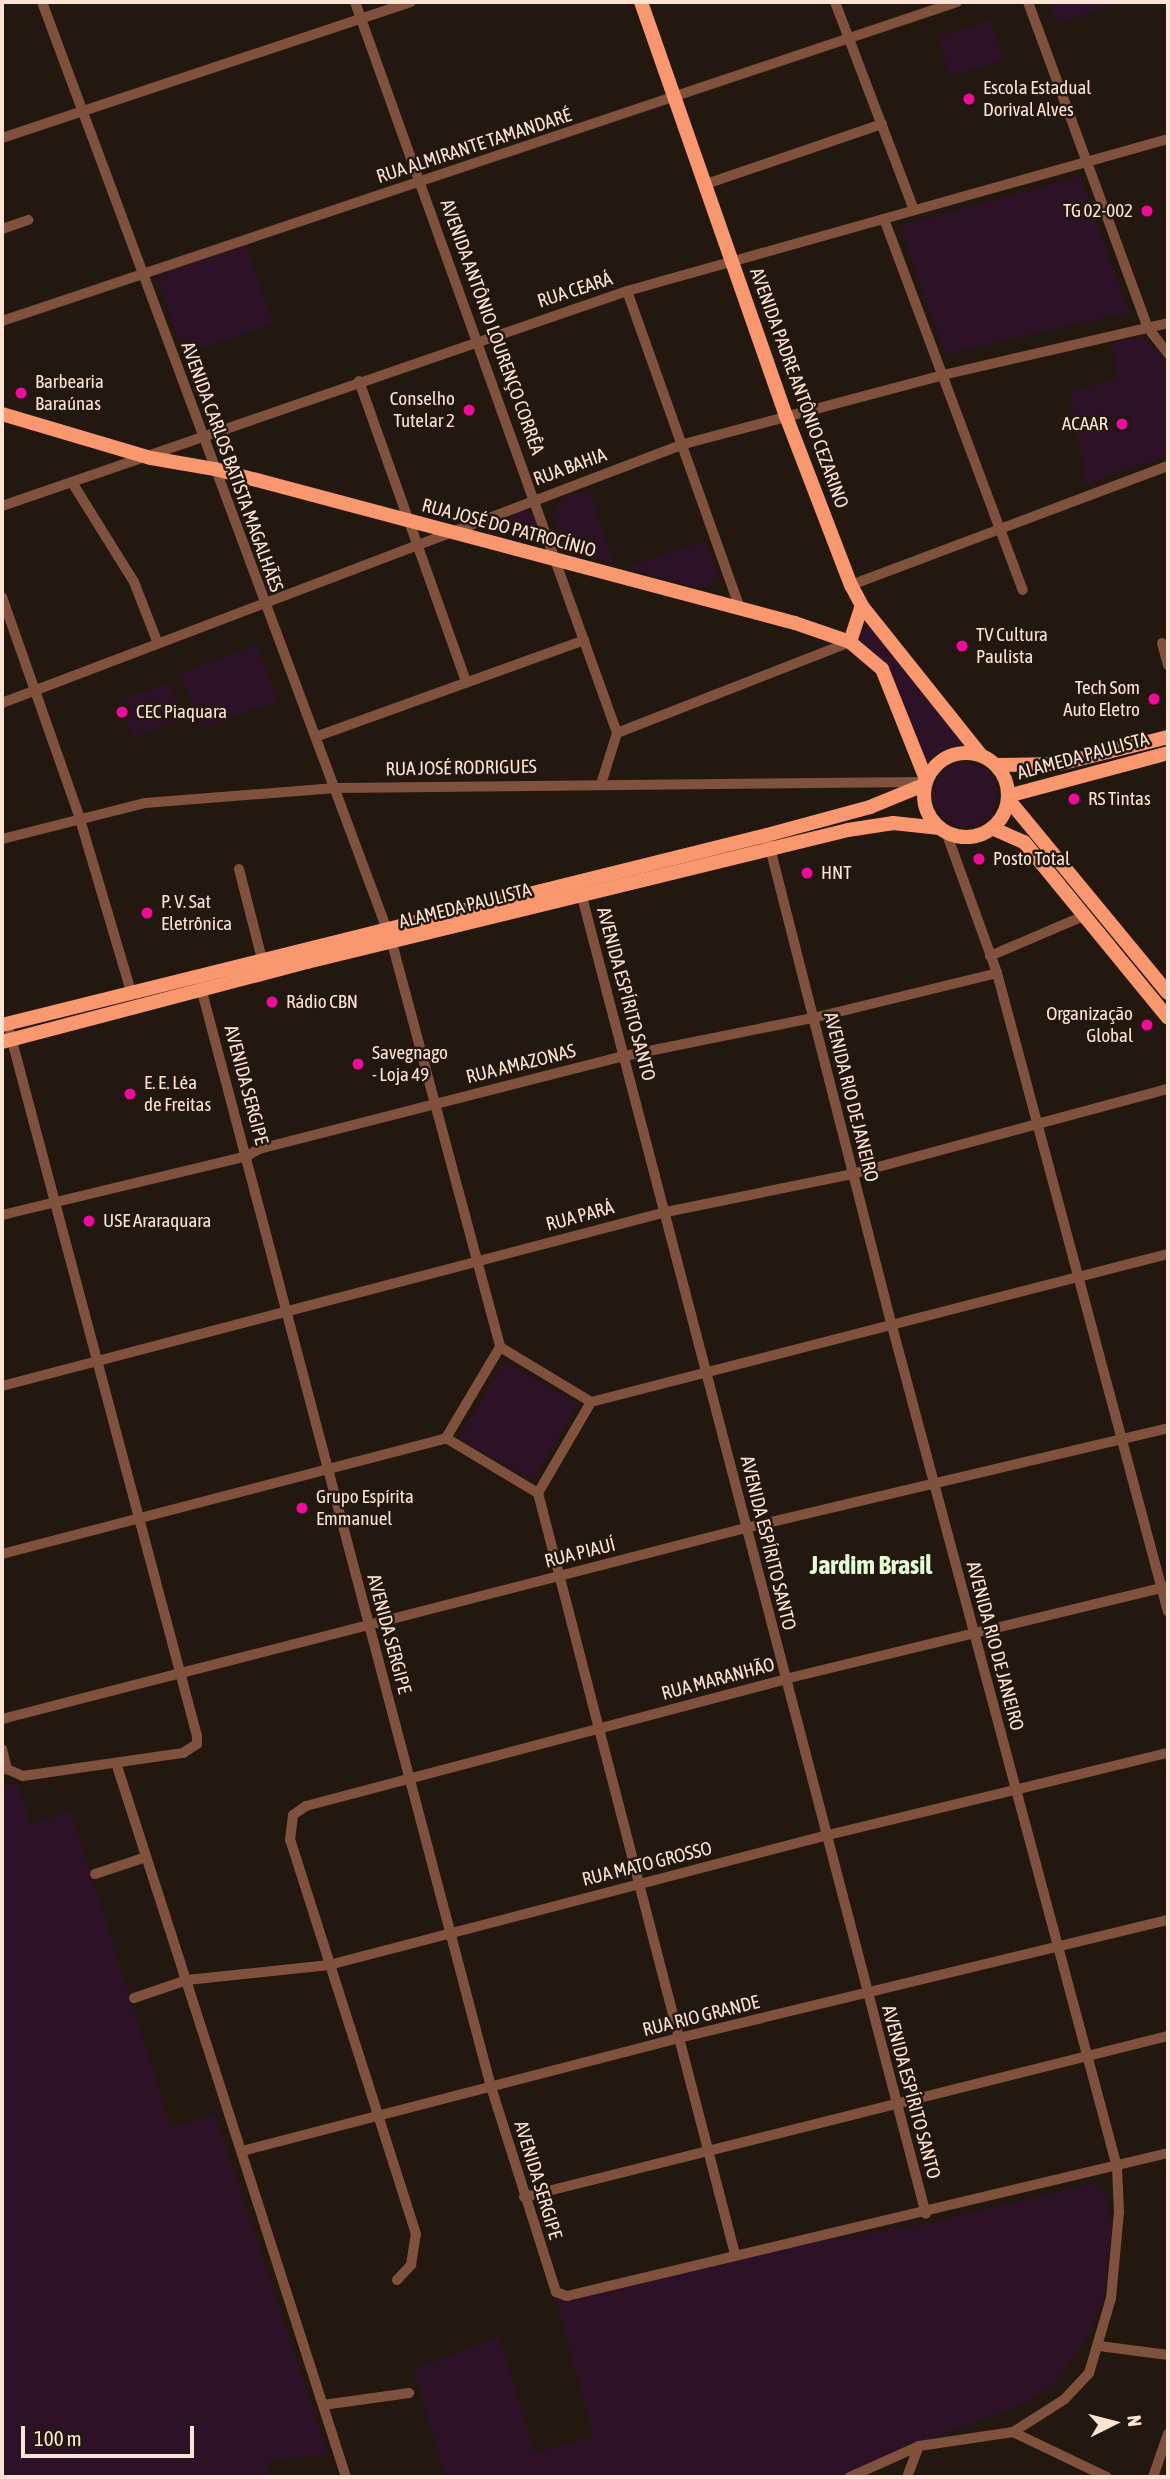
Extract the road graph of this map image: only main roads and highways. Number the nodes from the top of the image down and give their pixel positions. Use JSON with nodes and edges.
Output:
{"nodes":[{"id":1,"x":641,"y":2,"type":"edge"},
{"id":2,"x":2,"y":414,"type":"edge"},
{"id":3,"x":862,"y":606,"type":"junction"},
{"id":4,"x":850,"y":642,"type":"junction"},
{"id":5,"x":1168,"y":737,"type":"edge"},
{"id":6,"x":1168,"y":753,"type":"edge"},
{"id":7,"x":981,"y":755,"type":"junction"},
{"id":8,"x":996,"y":765,"type":"junction"},
{"id":9,"x":925,"y":782,"type":"junction"},
{"id":10,"x":1008,"y":798,"type":"junction"},
{"id":11,"x":992,"y":828,"type":"junction"},
{"id":12,"x":943,"y":830,"type":"junction"},
{"id":13,"x":1168,"y":993,"type":"edge"},
{"id":14,"x":1168,"y":1018,"type":"edge"},
{"id":15,"x":4,"y":1024,"type":"edge"},
{"id":16,"x":7,"y":1041,"type":"edge"}],
"edges":[{"from":1,"to":3,"type":"main road","name":"AVENIDA PADRE ANTÔNIO CEZARINO"},
{"from":2,"to":4,"type":"main road","name":"RUA JOSÉ DO PATROCÍNIO"},
{"from":3,"to":4,"type":"main road"},
{"from":3,"to":7,"type":"main road","name":"AVENIDA PADRE ANTÔNIO CEZARINO"},
{"from":4,"to":9,"type":"main road","name":"RUA JOSÉ DO PATROCÍNIO"},
{"from":5,"to":8,"type":"main road","name":"ALAMEDA PAULISTA"},
{"from":6,"to":10,"type":"main road","name":"ALAMEDA PAULISTA"},
{"from":7,"to":8,"type":"main road"},
{"from":7,"to":9,"type":"main road"},
{"from":8,"to":10,"type":"main road"},
{"from":9,"to":12,"type":"main road"},
{"from":9,"to":15,"type":"main road","name":"ALAMEDA PAULISTA"},
{"from":10,"to":11,"type":"main road"},
{"from":10,"to":13,"type":"main road"},
{"from":11,"to":12,"type":"main road"},
{"from":11,"to":14,"type":"main road"},
{"from":12,"to":16,"type":"main road","name":"ALAMEDA PAULISTA"}]}
